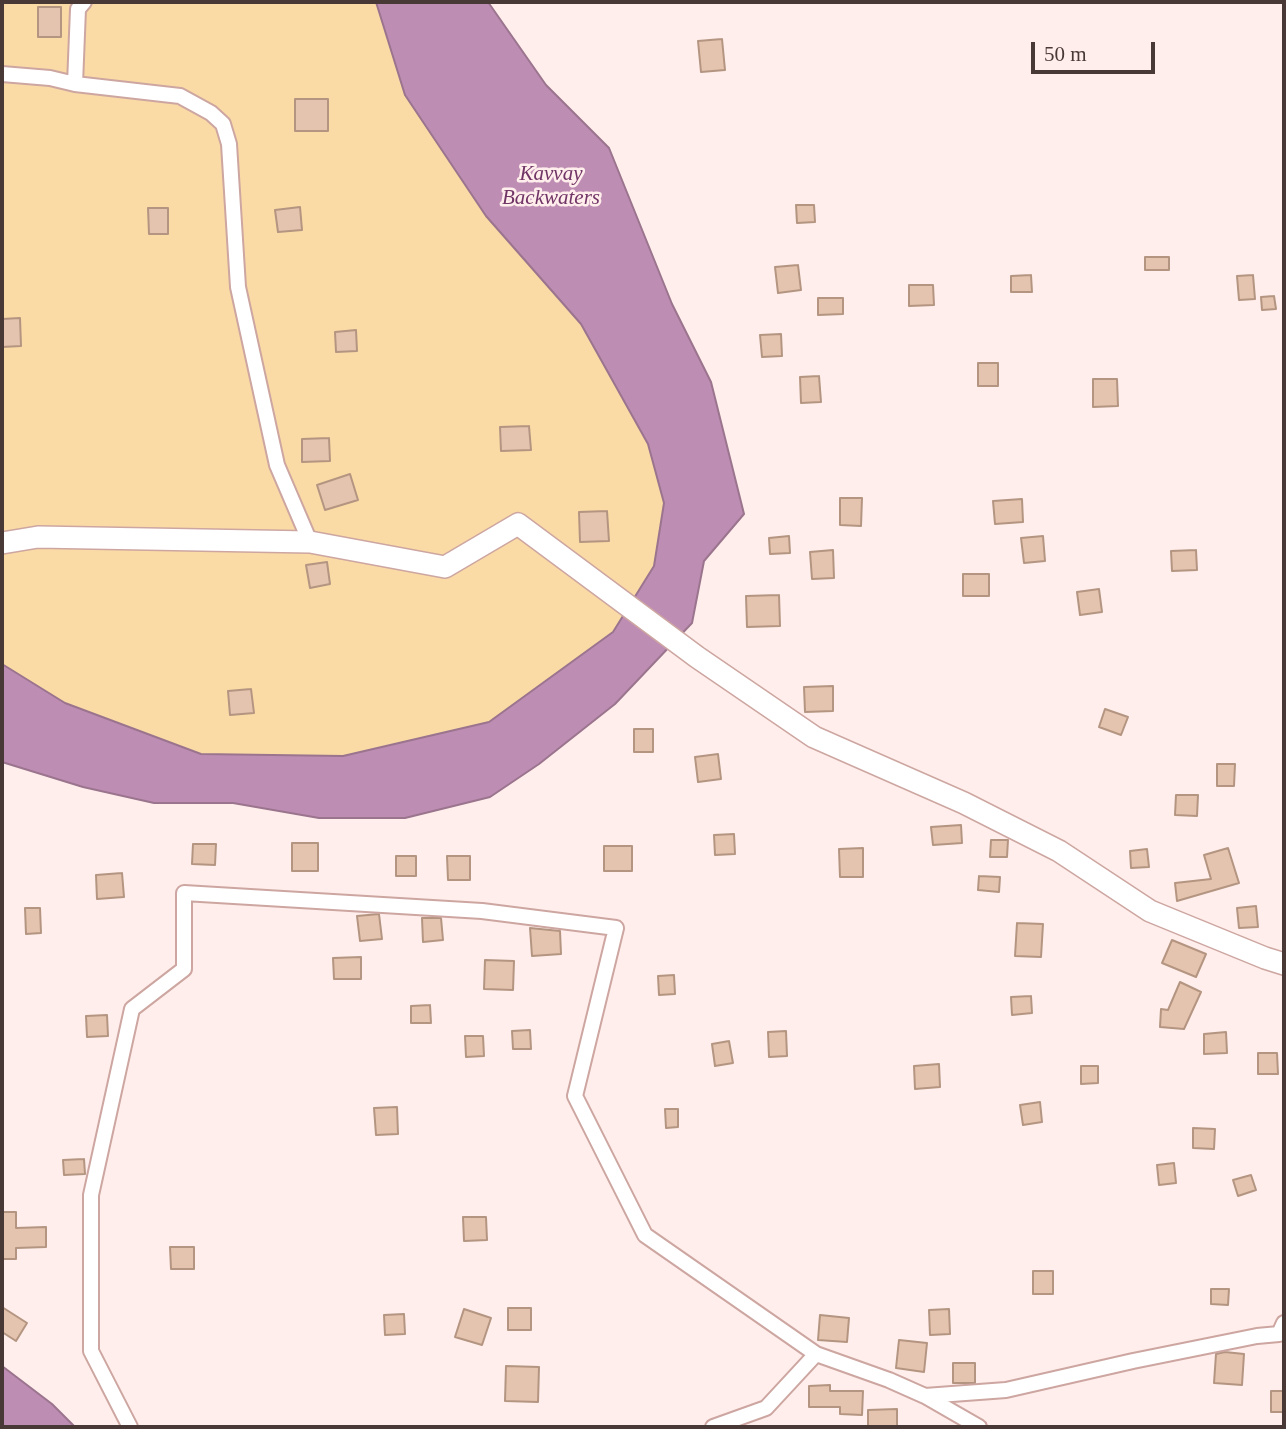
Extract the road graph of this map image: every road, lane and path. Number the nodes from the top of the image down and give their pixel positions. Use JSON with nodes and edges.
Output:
{"nodes":[{"id":1,"x":84,"y":2,"type":"edge"},
{"id":2,"x":2,"y":74,"type":"edge"},
{"id":3,"x":75,"y":83,"type":"junction"},
{"id":4,"x":310,"y":542,"type":"junction"},
{"id":5,"x":2,"y":543,"type":"edge"},
{"id":6,"x":1284,"y":964,"type":"edge"},
{"id":7,"x":1284,"y":1323,"type":"edge"},
{"id":8,"x":816,"y":1354,"type":"junction"},
{"id":9,"x":925,"y":1396,"type":"junction"},
{"id":10,"x":130,"y":1427,"type":"edge"},
{"id":11,"x":713,"y":1427,"type":"edge"},
{"id":12,"x":979,"y":1427,"type":"edge"}],
"edges":[{"from":1,"to":3,"type":"street"},
{"from":2,"to":3,"type":"street"},
{"from":3,"to":4,"type":"street"},
{"from":4,"to":5,"type":"street"},
{"from":4,"to":6,"type":"street"},
{"from":7,"to":9,"type":"street"},
{"from":8,"to":9,"type":"street"},
{"from":8,"to":10,"type":"street"},
{"from":8,"to":11,"type":"street"},
{"from":9,"to":12,"type":"street"}]}
